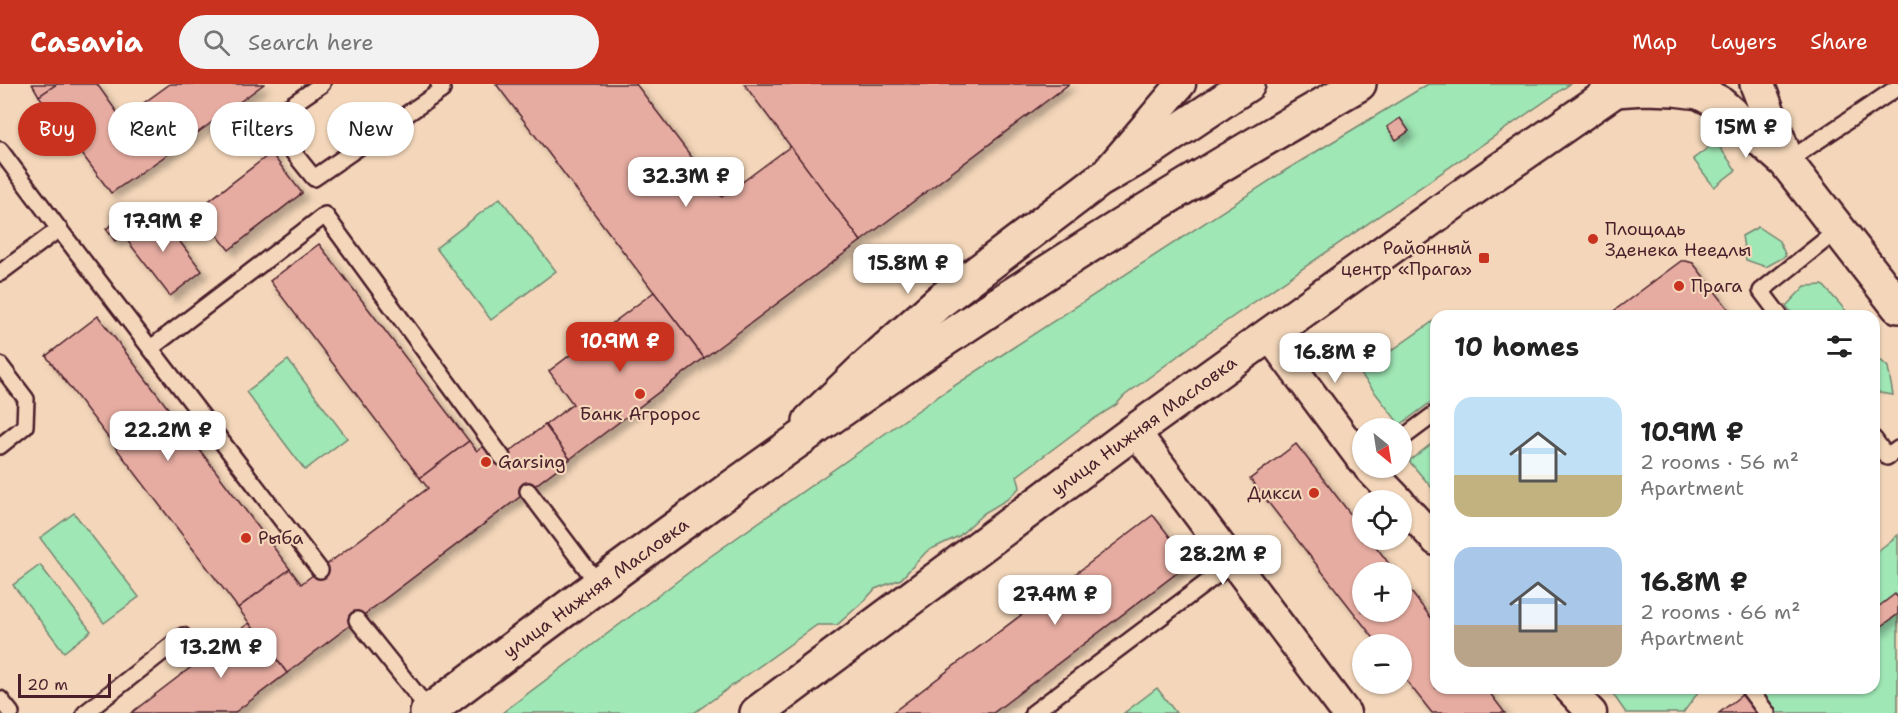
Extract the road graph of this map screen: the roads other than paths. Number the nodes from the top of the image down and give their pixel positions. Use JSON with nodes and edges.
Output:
{"nodes":[{"id":1,"x":322,"y":84,"type":"edge"},
{"id":2,"x":439,"y":84,"type":"edge"},
{"id":3,"x":1181,"y":84,"type":"edge"},
{"id":4,"x":1248,"y":84,"type":"edge"},
{"id":5,"x":1359,"y":84,"type":"edge"},
{"id":6,"x":1757,"y":84,"type":"edge"},
{"id":7,"x":1620,"y":87,"type":"edge"},
{"id":8,"x":1898,"y":87,"type":"edge"},
{"id":9,"x":0,"y":150,"type":"edge"},
{"id":10,"x":1786,"y":162,"type":"junction"},
{"id":11,"x":1098,"y":181,"type":"junction"},
{"id":12,"x":59,"y":229,"type":"junction"},
{"id":13,"x":1839,"y":229,"type":"junction"},
{"id":14,"x":0,"y":273,"type":"edge"},
{"id":15,"x":1898,"y":306,"type":"edge"},
{"id":16,"x":1775,"y":310,"type":"edge"},
{"id":17,"x":1269,"y":336,"type":"junction"},
{"id":18,"x":151,"y":348,"type":"junction"},
{"id":19,"x":0,"y":365,"type":"edge"},
{"id":20,"x":1430,"y":416,"type":"edge"},
{"id":21,"x":1412,"y":430,"type":"edge"},
{"id":22,"x":1135,"y":431,"type":"junction"},
{"id":23,"x":0,"y":446,"type":"edge"},
{"id":24,"x":1880,"y":447,"type":"edge"},
{"id":25,"x":1352,"y":448,"type":"edge"},
{"id":26,"x":1898,"y":449,"type":"edge"},
{"id":27,"x":502,"y":457,"type":"dead end"},
{"id":28,"x":765,"y":464,"type":"junction"},
{"id":29,"x":1377,"y":478,"type":"edge"},
{"id":30,"x":1389,"y":490,"type":"edge"},
{"id":31,"x":528,"y":491,"type":"dead end"},
{"id":32,"x":1412,"y":515,"type":"edge"},
{"id":33,"x":1430,"y":534,"type":"edge"},
{"id":34,"x":1234,"y":562,"type":"junction"},
{"id":35,"x":320,"y":570,"type":"dead end"},
{"id":36,"x":599,"y":585,"type":"junction"},
{"id":37,"x":357,"y":620,"type":"dead end"},
{"id":38,"x":183,"y":636,"type":"dead end"},
{"id":39,"x":1574,"y":694,"type":"edge"},
{"id":40,"x":1753,"y":694,"type":"edge"},
{"id":41,"x":0,"y":699,"type":"edge"},
{"id":42,"x":428,"y":712,"type":"edge"},
{"id":43,"x":11,"y":713,"type":"edge"},
{"id":44,"x":85,"y":713,"type":"edge"},
{"id":45,"x":757,"y":713,"type":"edge"},
{"id":46,"x":1033,"y":713,"type":"edge"},
{"id":47,"x":1346,"y":713,"type":"edge"},
{"id":48,"x":1592,"y":713,"type":"edge"},
{"id":49,"x":1767,"y":713,"type":"edge"}],
"edges":[{"from":1,"to":2,"type":"lane"},
{"from":3,"to":11,"type":"street"},
{"from":4,"to":11,"type":"main road","name":"улица Нижняя Масловка"},
{"from":5,"to":28,"type":"main road","name":"улица Нижняя Масловка"},
{"from":6,"to":10,"type":"main road"},
{"from":7,"to":10,"type":"main road"},
{"from":7,"to":17,"type":"main road","name":"улица Нижняя Масловка"},
{"from":8,"to":10,"type":"lane"},
{"from":9,"to":12,"type":"lane"},
{"from":10,"to":13,"type":"main road"},
{"from":11,"to":28,"type":"main road","name":"улица Нижняя Масловка"},
{"from":12,"to":14,"type":"lane"},
{"from":12,"to":18,"type":"lane"},
{"from":13,"to":15,"type":"main road"},
{"from":13,"to":16,"type":"lane"},
{"from":17,"to":22,"type":"main road","name":"улица Нижняя Масловка"},
{"from":17,"to":25,"type":"street"},
{"from":18,"to":27,"type":"lane"},
{"from":18,"to":35,"type":"lane"},
{"from":19,"to":23,"type":"lane"},
{"from":20,"to":21,"type":"lane"},
{"from":22,"to":34,"type":"street"},
{"from":22,"to":45,"type":"main road","name":"улица Нижняя Масловка"},
{"from":24,"to":26,"type":"lane"},
{"from":28,"to":36,"type":"main road","name":"улица Нижняя Масловка"},
{"from":29,"to":30,"type":"street"},
{"from":31,"to":36,"type":"lane"},
{"from":32,"to":33,"type":"street"},
{"from":34,"to":46,"type":"lane"},
{"from":34,"to":47,"type":"street"},
{"from":36,"to":42,"type":"main road","name":"улица Нижняя Масловка"},
{"from":37,"to":42,"type":"lane"},
{"from":38,"to":44,"type":"lane"},
{"from":39,"to":48,"type":"street"},
{"from":40,"to":49,"type":"lane"},
{"from":41,"to":43,"type":"lane"}]}
